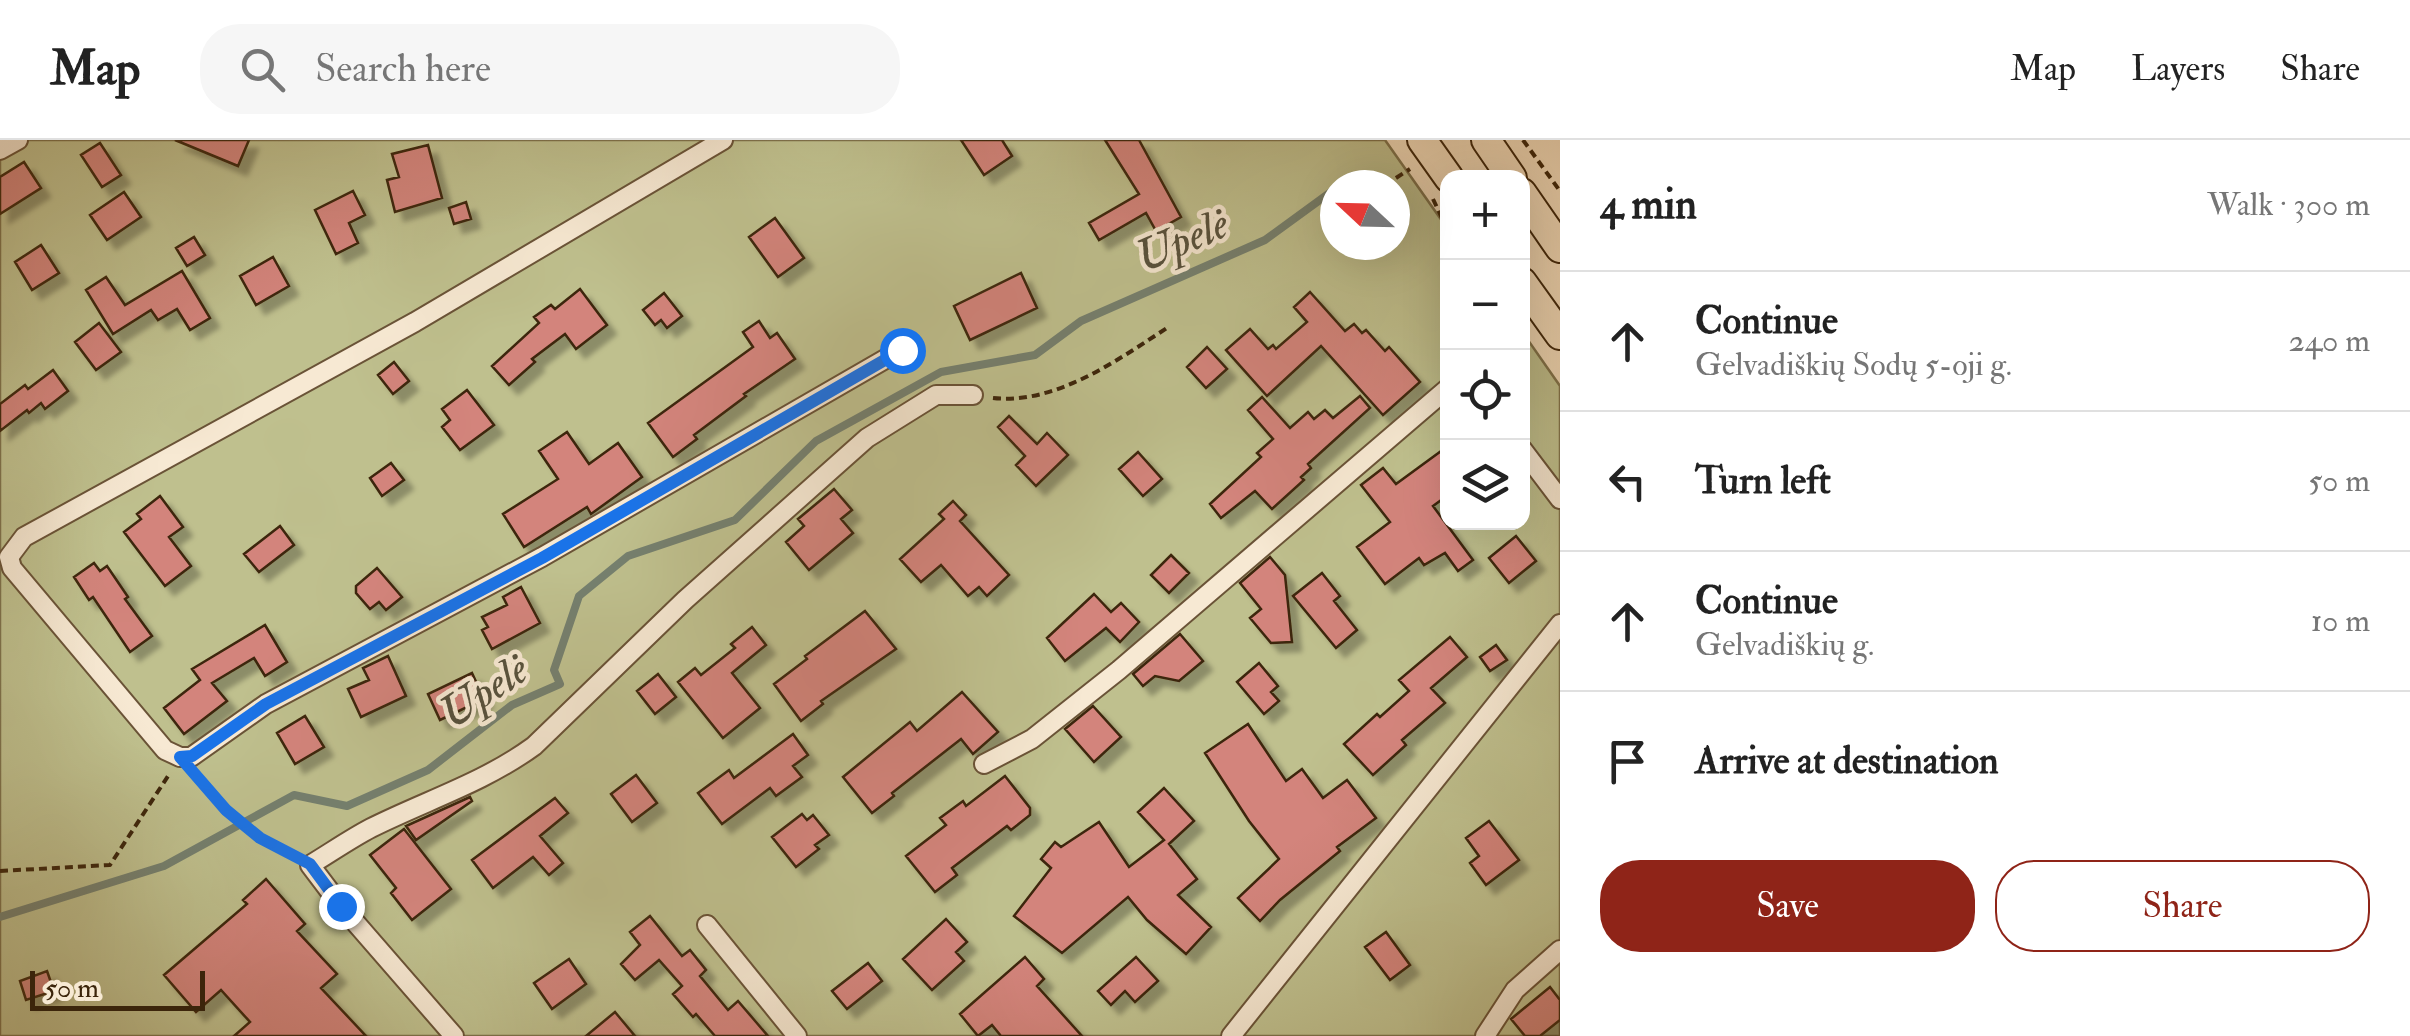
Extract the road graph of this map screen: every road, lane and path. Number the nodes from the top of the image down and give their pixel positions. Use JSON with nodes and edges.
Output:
{"nodes":[{"id":1,"x":18,"y":140,"type":"edge"},
{"id":2,"x":723,"y":140,"type":"edge"},
{"id":3,"x":1486,"y":140,"type":"edge"},
{"id":4,"x":1523,"y":140,"type":"edge"},
{"id":5,"x":0,"y":150,"type":"edge"},
{"id":6,"x":1420,"y":152,"type":"edge"},
{"id":7,"x":1400,"y":170,"type":"edge"},
{"id":8,"x":1440,"y":170,"type":"edge"},
{"id":9,"x":1507,"y":170,"type":"edge"},
{"id":10,"x":1560,"y":191,"type":"edge"},
{"id":11,"x":1530,"y":205,"type":"edge"},
{"id":12,"x":1560,"y":248,"type":"edge"},
{"id":13,"x":1530,"y":293,"type":"edge"},
{"id":14,"x":1170,"y":326,"type":"dead end"},
{"id":15,"x":1560,"y":335,"type":"edge"},
{"id":16,"x":902,"y":350,"type":"dead end"},
{"id":17,"x":1440,"y":395,"type":"edge"},
{"id":18,"x":974,"y":396,"type":"joint"},
{"id":19,"x":1530,"y":459,"type":"edge"},
{"id":20,"x":1560,"y":498,"type":"edge"},
{"id":21,"x":1560,"y":624,"type":"edge"},
{"id":22,"x":180,"y":757,"type":"junction"},
{"id":23,"x":984,"y":764,"type":"dead end"},
{"id":24,"x":310,"y":864,"type":"junction"},
{"id":25,"x":0,"y":872,"type":"edge"},
{"id":26,"x":707,"y":925,"type":"dead end"},
{"id":27,"x":1560,"y":950,"type":"edge"},
{"id":28,"x":443,"y":1032,"type":"edge"},
{"id":29,"x":797,"y":1036,"type":"edge"},
{"id":30,"x":1231,"y":1036,"type":"edge"},
{"id":31,"x":1486,"y":1036,"type":"edge"}],
"edges":[{"from":1,"to":5,"type":"street"},
{"from":2,"to":22,"type":"street"},
{"from":3,"to":9,"type":"main road"},
{"from":4,"to":10,"type":"path"},
{"from":6,"to":7,"type":"path"},
{"from":6,"to":8,"type":"main road"},
{"from":11,"to":12,"type":"main road"},
{"from":13,"to":15,"type":"main road"},
{"from":14,"to":18,"type":"path"},
{"from":16,"to":22,"type":"street"},
{"from":17,"to":23,"type":"street"},
{"from":18,"to":24,"type":"street"},
{"from":19,"to":20,"type":"street"},
{"from":21,"to":30,"type":"street"},
{"from":22,"to":24,"type":"path"},
{"from":22,"to":25,"type":"path"},
{"from":24,"to":28,"type":"street"},
{"from":26,"to":29,"type":"street"},
{"from":27,"to":31,"type":"street"}]}
